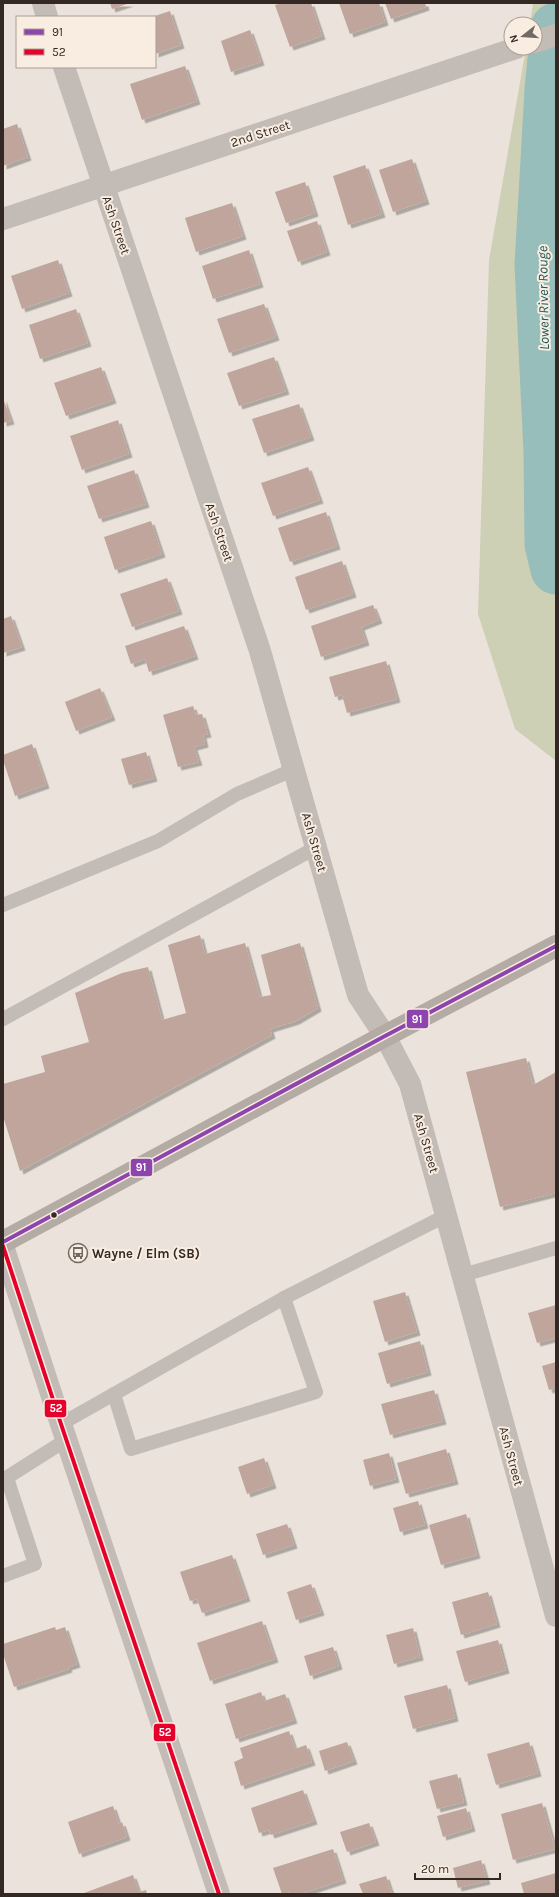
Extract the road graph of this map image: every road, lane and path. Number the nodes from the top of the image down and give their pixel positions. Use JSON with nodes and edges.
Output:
{"nodes":[{"id":1,"x":43,"y":3,"type":"edge"},
{"id":2,"x":47,"y":16,"type":"edge"},
{"id":3,"x":556,"y":35,"type":"edge"},
{"id":4,"x":543,"y":39,"type":"edge"},
{"id":5,"x":503,"y":52,"type":"edge"},
{"id":6,"x":64,"y":68,"type":"edge"},
{"id":7,"x":103,"y":185,"type":"junction"},
{"id":8,"x":3,"y":219,"type":"edge"},
{"id":9,"x":295,"y":770,"type":"junction"},
{"id":10,"x":316,"y":847,"type":"junction"},
{"id":11,"x":3,"y":905,"type":"edge"},
{"id":12,"x":556,"y":946,"type":"edge"},
{"id":13,"x":3,"y":1019,"type":"edge"},
{"id":14,"x":385,"y":1036,"type":"junction"},
{"id":15,"x":447,"y":1215,"type":"junction"},
{"id":16,"x":3,"y":1242,"type":"edge"},
{"id":17,"x":3,"y":1246,"type":"edge"},
{"id":18,"x":556,"y":1248,"type":"edge"},
{"id":19,"x":463,"y":1275,"type":"junction"},
{"id":20,"x":284,"y":1298,"type":"junction"},
{"id":21,"x":114,"y":1394,"type":"junction"},
{"id":22,"x":63,"y":1432,"type":"junction"},
{"id":23,"x":5,"y":1479,"type":"edge"},
{"id":24,"x":3,"y":1576,"type":"edge"},
{"id":25,"x":556,"y":1616,"type":"edge"},
{"id":26,"x":219,"y":1894,"type":"edge"}],
"edges":[{"from":1,"to":2,"type":"street"},
{"from":3,"to":4,"type":"street"},
{"from":5,"to":7,"type":"street","name":"2nd Street"},
{"from":6,"to":7,"type":"street","name":"Ash Street"},
{"from":7,"to":8,"type":"street","name":"2nd Street"},
{"from":7,"to":9,"type":"street","name":"Ash Street"},
{"from":9,"to":10,"type":"street","name":"Ash Street"},
{"from":9,"to":11,"type":"lane"},
{"from":10,"to":13,"type":"lane"},
{"from":10,"to":14,"type":"street","name":"Ash Street"},
{"from":12,"to":14,"type":"main road"},
{"from":14,"to":15,"type":"street","name":"Ash Street"},
{"from":14,"to":16,"type":"main road"},
{"from":15,"to":19,"type":"street","name":"Ash Street"},
{"from":15,"to":20,"type":"lane"},
{"from":17,"to":22,"type":"street"},
{"from":18,"to":19,"type":"lane"},
{"from":19,"to":25,"type":"street","name":"Ash Street"},
{"from":20,"to":21,"type":"lane"},
{"from":20,"to":21,"type":"lane"},
{"from":21,"to":22,"type":"lane"},
{"from":22,"to":23,"type":"lane"},
{"from":22,"to":26,"type":"street"},
{"from":23,"to":24,"type":"lane"}]}
